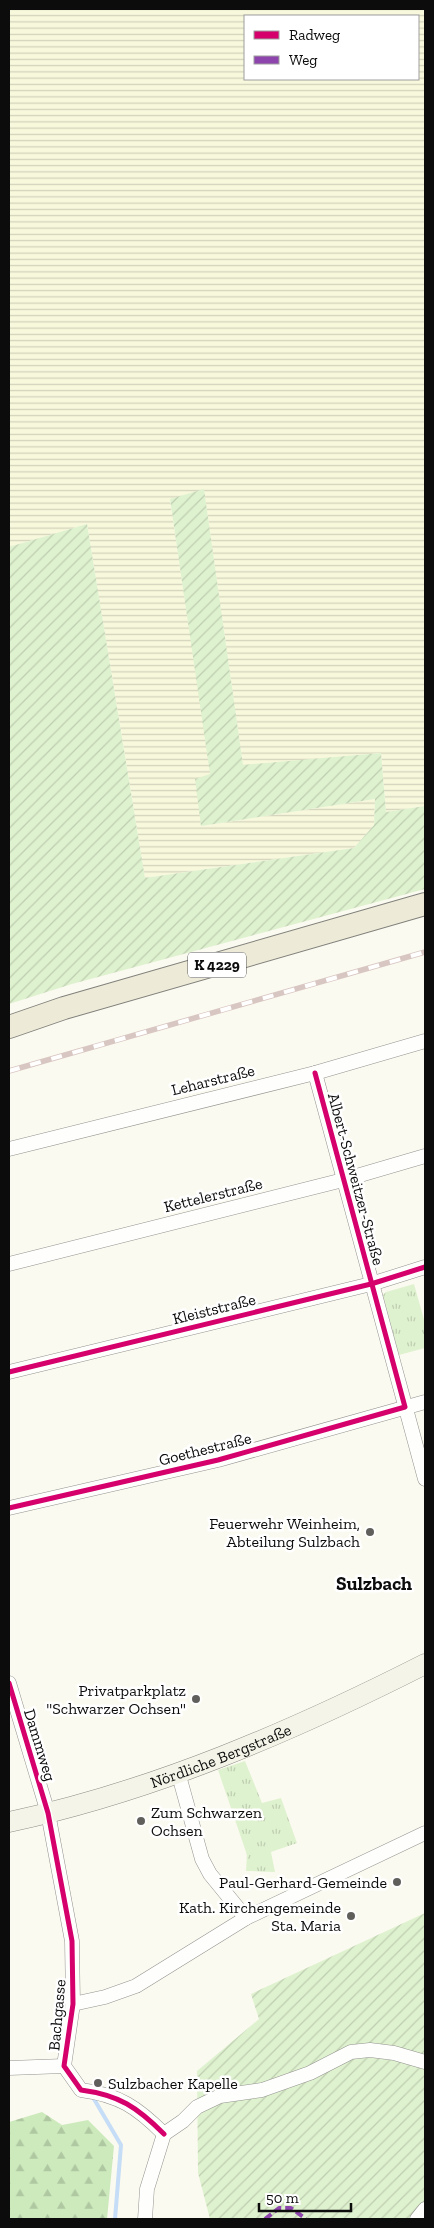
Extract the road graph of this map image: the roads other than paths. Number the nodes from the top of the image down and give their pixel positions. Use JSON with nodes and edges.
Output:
{"nodes":[{"id":1,"x":425,"y":904,"type":"edge"},
{"id":2,"x":9,"y":1027,"type":"edge"},
{"id":3,"x":425,"y":1041,"type":"edge"},
{"id":4,"x":315,"y":1073,"type":"junction"},
{"id":5,"x":9,"y":1149,"type":"edge"},
{"id":6,"x":425,"y":1156,"type":"edge"},
{"id":7,"x":343,"y":1180,"type":"junction"},
{"id":8,"x":9,"y":1264,"type":"edge"},
{"id":9,"x":425,"y":1267,"type":"edge"},
{"id":10,"x":371,"y":1284,"type":"junction"},
{"id":11,"x":9,"y":1372,"type":"edge"},
{"id":12,"x":425,"y":1402,"type":"edge"},
{"id":13,"x":405,"y":1407,"type":"junction"},
{"id":14,"x":425,"y":1479,"type":"edge"},
{"id":15,"x":9,"y":1508,"type":"edge"},
{"id":16,"x":425,"y":1664,"type":"edge"},
{"id":17,"x":9,"y":1683,"type":"edge"},
{"id":18,"x":178,"y":1772,"type":"junction"},
{"id":19,"x":48,"y":1814,"type":"junction"},
{"id":20,"x":9,"y":1822,"type":"edge"},
{"id":21,"x":425,"y":1833,"type":"edge"},
{"id":22,"x":246,"y":1918,"type":"junction"},
{"id":23,"x":73,"y":2004,"type":"junction"},
{"id":24,"x":425,"y":2062,"type":"edge"},
{"id":25,"x":64,"y":2066,"type":"junction"},
{"id":26,"x":9,"y":2068,"type":"edge"},
{"id":27,"x":164,"y":2134,"type":"junction"},
{"id":28,"x":425,"y":2209,"type":"edge"},
{"id":29,"x":145,"y":2219,"type":"edge"},
{"id":30,"x":417,"y":2219,"type":"edge"}],
"edges":[{"from":1,"to":2,"type":"main road","number":"K 4229"},
{"from":3,"to":4,"type":"street","name":"Leharstraße"},
{"from":4,"to":5,"type":"street","name":"Leharstraße"},
{"from":4,"to":7,"type":"street","name":"Albert-Schweitzer-Straße"},
{"from":6,"to":7,"type":"street","name":"Kettelerstraße"},
{"from":7,"to":8,"type":"street","name":"Kettelerstraße"},
{"from":7,"to":10,"type":"street","name":"Albert-Schweitzer-Straße"},
{"from":9,"to":10,"type":"street","name":"Kleiststraße"},
{"from":10,"to":11,"type":"street","name":"Kleiststraße"},
{"from":10,"to":13,"type":"street","name":"Albert-Schweitzer-Straße"},
{"from":12,"to":13,"type":"street","name":"Goethestraße"},
{"from":13,"to":14,"type":"street","name":"Albert-Schweitzer-Straße"},
{"from":13,"to":15,"type":"street","name":"Goethestraße"},
{"from":16,"to":18,"type":"main road","name":"Nördliche Bergstraße"},
{"from":17,"to":19,"type":"street","name":"Dammweg"},
{"from":18,"to":19,"type":"main road","name":"Nördliche Bergstraße"},
{"from":18,"to":22,"type":"street"},
{"from":19,"to":20,"type":"main road","name":"Nördliche Bergstraße"},
{"from":19,"to":23,"type":"street","name":"Bachgasse"},
{"from":21,"to":22,"type":"street"},
{"from":22,"to":23,"type":"street"},
{"from":23,"to":25,"type":"street","name":"Bachgasse"},
{"from":24,"to":27,"type":"street"},
{"from":25,"to":26,"type":"street"},
{"from":25,"to":27,"type":"street","name":"Bachgasse"},
{"from":27,"to":29,"type":"street"},
{"from":28,"to":30,"type":"street"}]}
